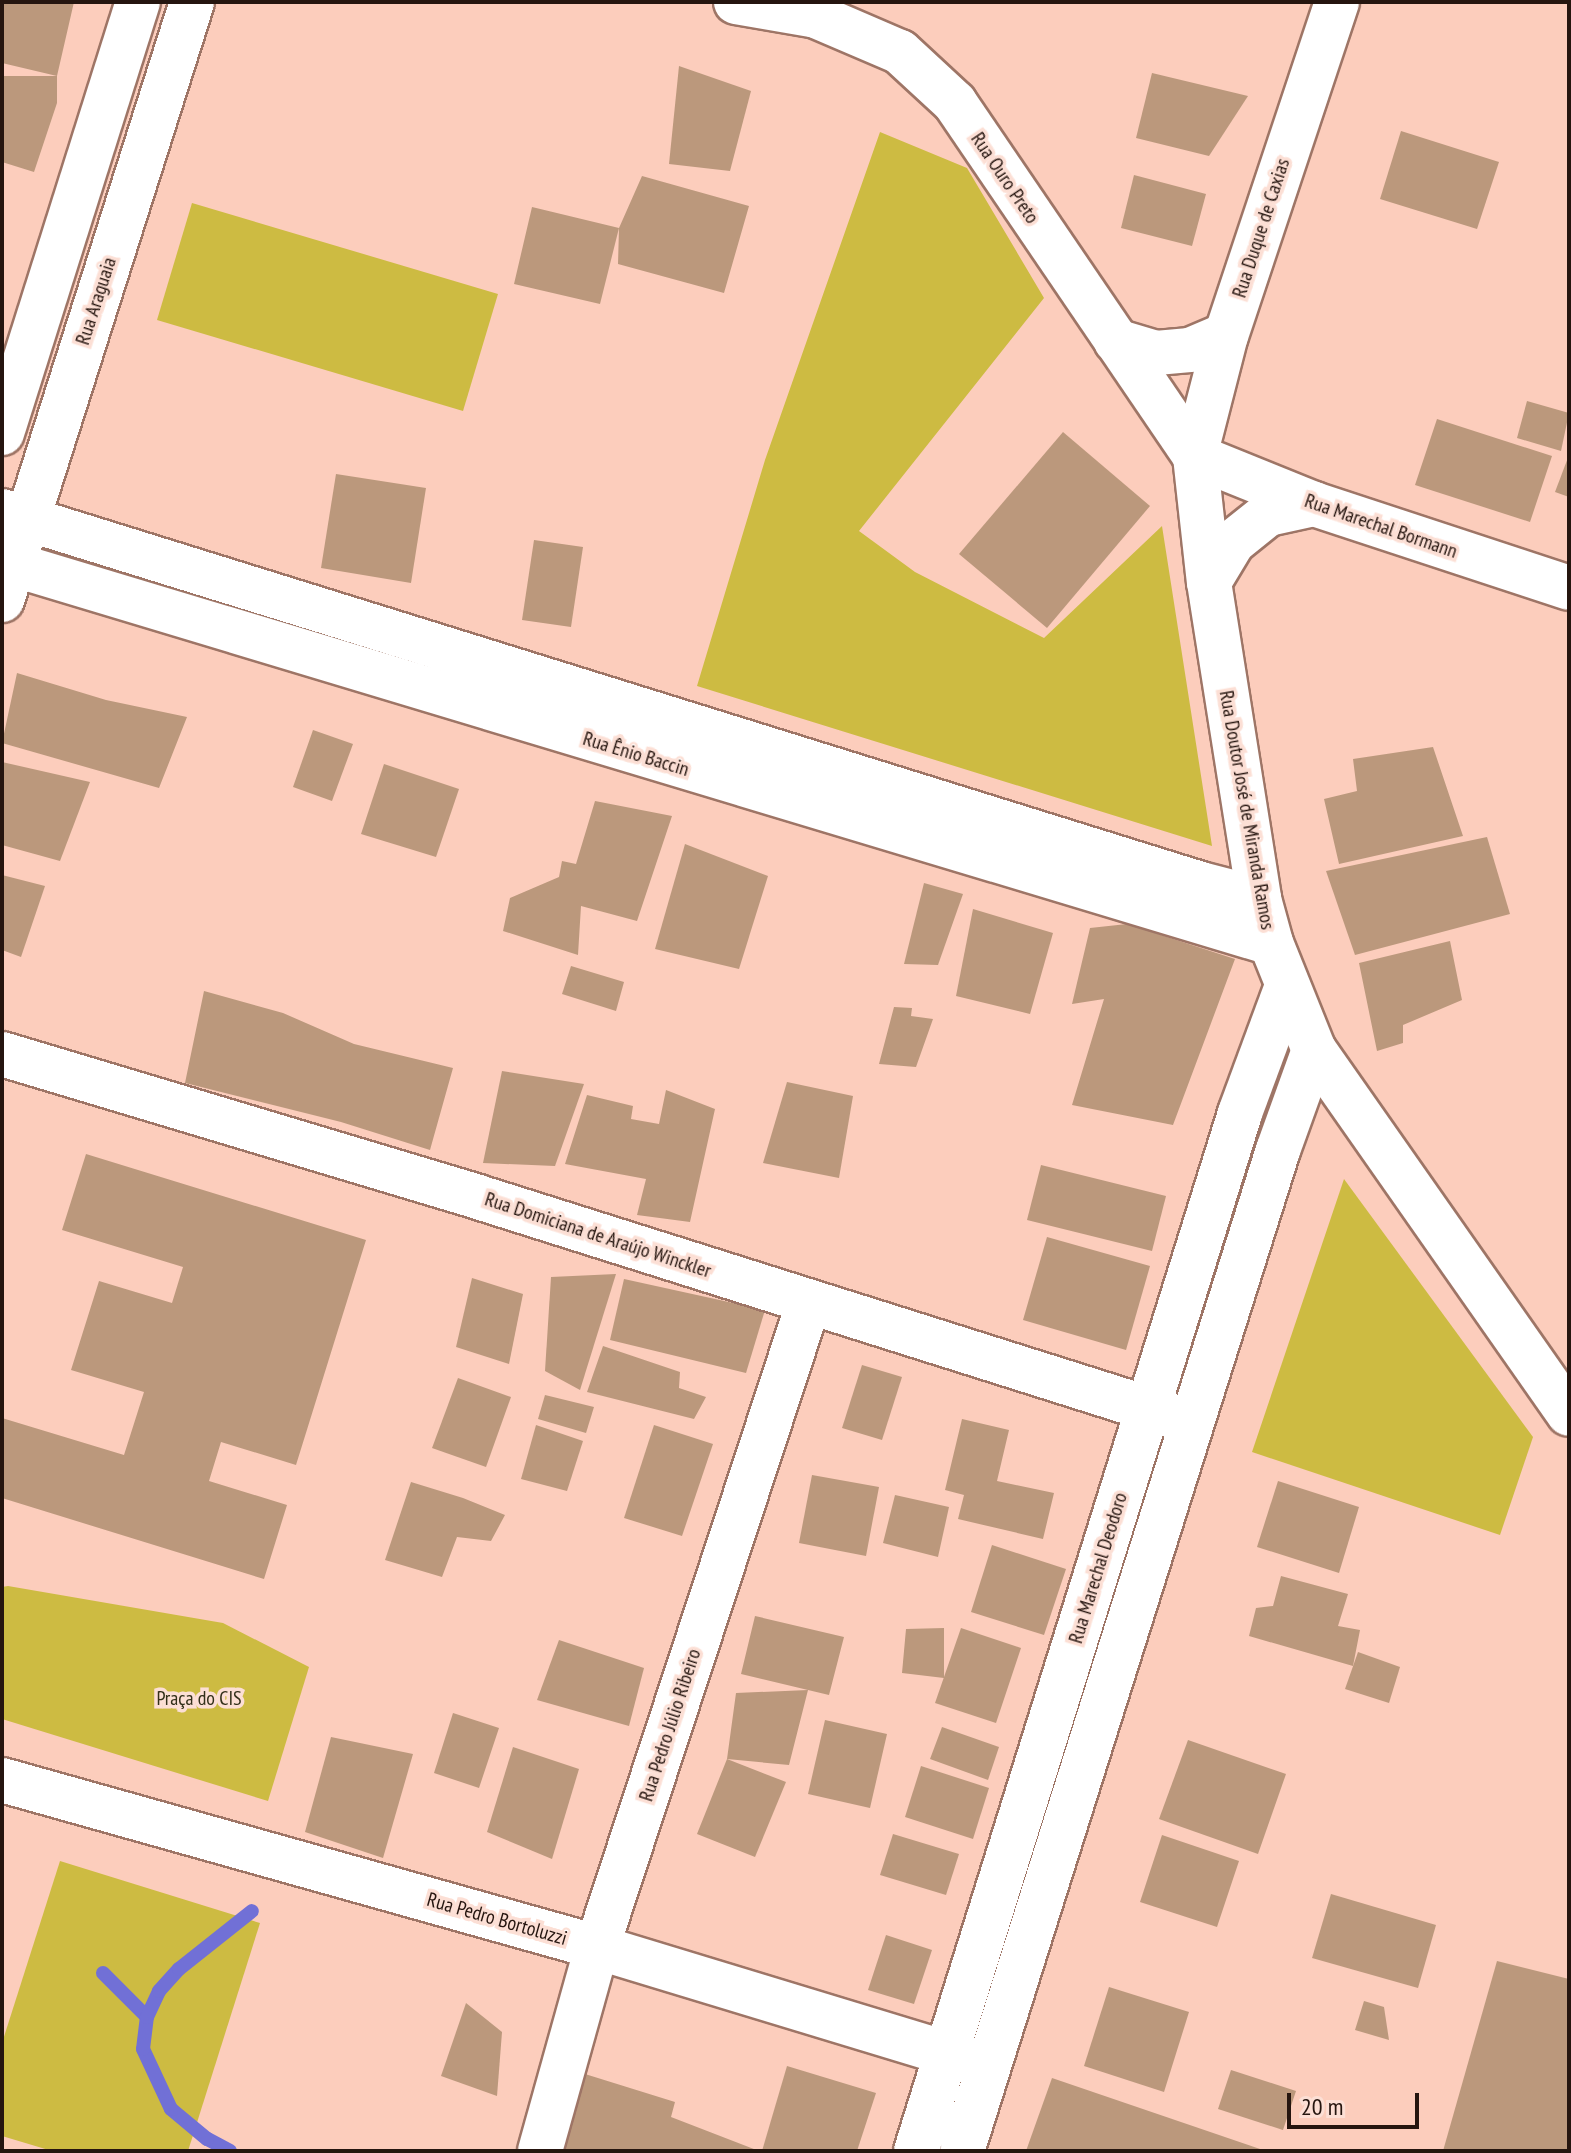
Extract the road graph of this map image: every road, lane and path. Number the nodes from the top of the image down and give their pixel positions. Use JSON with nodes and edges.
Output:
{"nodes":[{"id":1,"x":138,"y":2,"type":"edge"},
{"id":2,"x":192,"y":2,"type":"edge"},
{"id":3,"x":736,"y":2,"type":"edge"},
{"id":4,"x":1337,"y":2,"type":"edge"},
{"id":5,"x":58,"y":255,"type":"junction"},
{"id":6,"x":105,"y":273,"type":"junction"},
{"id":7,"x":1226,"y":335,"type":"junction"},
{"id":8,"x":1116,"y":341,"type":"junction"},
{"id":9,"x":2,"y":433,"type":"edge"},
{"id":10,"x":1195,"y":456,"type":"junction"},
{"id":11,"x":1314,"y":504,"type":"junction"},
{"id":12,"x":14,"y":515,"type":"edge"},
{"id":13,"x":6,"y":575,"type":"edge"},
{"id":14,"x":1209,"y":582,"type":"junction"},
{"id":15,"x":1569,"y":588,"type":"edge"},
{"id":16,"x":282,"y":598,"type":"junction"},
{"id":17,"x":270,"y":643,"type":"junction"},
{"id":18,"x":521,"y":672,"type":"junction"},
{"id":19,"x":509,"y":715,"type":"junction"},
{"id":20,"x":742,"y":741,"type":"junction"},
{"id":21,"x":728,"y":782,"type":"junction"},
{"id":22,"x":946,"y":826,"type":"junction"},
{"id":23,"x":1259,"y":899,"type":"junction"},
{"id":24,"x":1271,"y":943,"type":"junction"},
{"id":25,"x":1287,"y":986,"type":"junction"},
{"id":26,"x":1314,"y":1050,"type":"junction"},
{"id":27,"x":2,"y":1054,"type":"edge"},
{"id":28,"x":809,"y":1302,"type":"junction"},
{"id":29,"x":1148,"y":1408,"type":"junction"},
{"id":30,"x":1569,"y":1414,"type":"edge"},
{"id":31,"x":1191,"y":1421,"type":"junction"},
{"id":32,"x":1062,"y":1685,"type":"junction"},
{"id":33,"x":1103,"y":1701,"type":"junction"},
{"id":34,"x":2,"y":1780,"type":"edge"},
{"id":35,"x":597,"y":1947,"type":"junction"},
{"id":36,"x":947,"y":2051,"type":"junction"},
{"id":37,"x":989,"y":2066,"type":"junction"},
{"id":38,"x":540,"y":2151,"type":"edge"},
{"id":39,"x":916,"y":2151,"type":"edge"},
{"id":40,"x":962,"y":2151,"type":"edge"}],
"edges":[{"from":1,"to":5,"type":"street"},
{"from":2,"to":6,"type":"street","name":"Rua Araguaia"},
{"from":3,"to":8,"type":"street","name":"Rua Ouro Preto"},
{"from":4,"to":7,"type":"street","name":"Rua Duque de Caxias"},
{"from":5,"to":6,"type":"street"},
{"from":5,"to":9,"type":"street"},
{"from":6,"to":12,"type":"street","name":"Rua Araguaia"},
{"from":7,"to":8,"type":"street"},
{"from":7,"to":10,"type":"street","name":"Rua Duque de Caxias"},
{"from":8,"to":10,"type":"street","name":"Rua Ouro Preto"},
{"from":10,"to":11,"type":"street","name":"Rua Marechal Bormann"},
{"from":10,"to":14,"type":"street","name":"Rua Doutor José de Miranda Ramos"},
{"from":11,"to":14,"type":"street"},
{"from":11,"to":15,"type":"street","name":"Rua Marechal Bormann"},
{"from":12,"to":13,"type":"street","name":"Rua Araguaia"},
{"from":12,"to":16,"type":"street","name":"Rua Ênio Baccin"},
{"from":13,"to":17,"type":"street","name":"Rua Ênio Baccin"},
{"from":14,"to":23,"type":"street","name":"Rua Doutor José de Miranda Ramos"},
{"from":16,"to":17,"type":"street"},
{"from":16,"to":18,"type":"street","name":"Rua Ênio Baccin"},
{"from":17,"to":19,"type":"street","name":"Rua Ênio Baccin"},
{"from":18,"to":19,"type":"street"},
{"from":18,"to":20,"type":"street","name":"Rua Ênio Baccin"},
{"from":19,"to":21,"type":"street","name":"Rua Ênio Baccin"},
{"from":20,"to":21,"type":"street"},
{"from":20,"to":22,"type":"street","name":"Rua Ênio Baccin"},
{"from":21,"to":22,"type":"street","name":"Rua Ênio Baccin"},
{"from":22,"to":23,"type":"street","name":"Rua Ênio Baccin"},
{"from":22,"to":24,"type":"street","name":"Rua Ênio Baccin"},
{"from":23,"to":24,"type":"street","name":"Rua Doutor José de Miranda Ramos"},
{"from":24,"to":25,"type":"street","name":"Rua Doutor José de Miranda Ramos"},
{"from":25,"to":26,"type":"street","name":"Rua Doutor José de Miranda Ramos"},
{"from":25,"to":29,"type":"street","name":"Rua Marechal Deodoro"},
{"from":26,"to":30,"type":"street","name":"Rua Doutor José de Miranda Ramos"},
{"from":26,"to":31,"type":"street"},
{"from":27,"to":28,"type":"street","name":"Rua Domiciana de Araújo Winckler"},
{"from":28,"to":29,"type":"street","name":"Rua Domiciana de Araújo Winckler"},
{"from":28,"to":35,"type":"street","name":"Rua Pedro Júlio Ribeiro"},
{"from":29,"to":31,"type":"street","name":"Rua Domiciana de Araújo Winckler"},
{"from":29,"to":32,"type":"street","name":"Rua Marechal Deodoro"},
{"from":31,"to":33,"type":"street"},
{"from":32,"to":33,"type":"street"},
{"from":32,"to":36,"type":"street","name":"Rua Marechal Deodoro"},
{"from":33,"to":37,"type":"street"},
{"from":34,"to":35,"type":"street","name":"Rua Pedro Bortoluzzi"},
{"from":35,"to":36,"type":"street","name":"Rua Pedro Bortoluzzi"},
{"from":35,"to":38,"type":"street","name":"Rua Pedro Júlio Ribeiro"},
{"from":36,"to":37,"type":"street","name":"Rua Pedro Bortoluzzi"},
{"from":36,"to":39,"type":"street","name":"Rua Marechal Deodoro"},
{"from":37,"to":40,"type":"street"}]}
